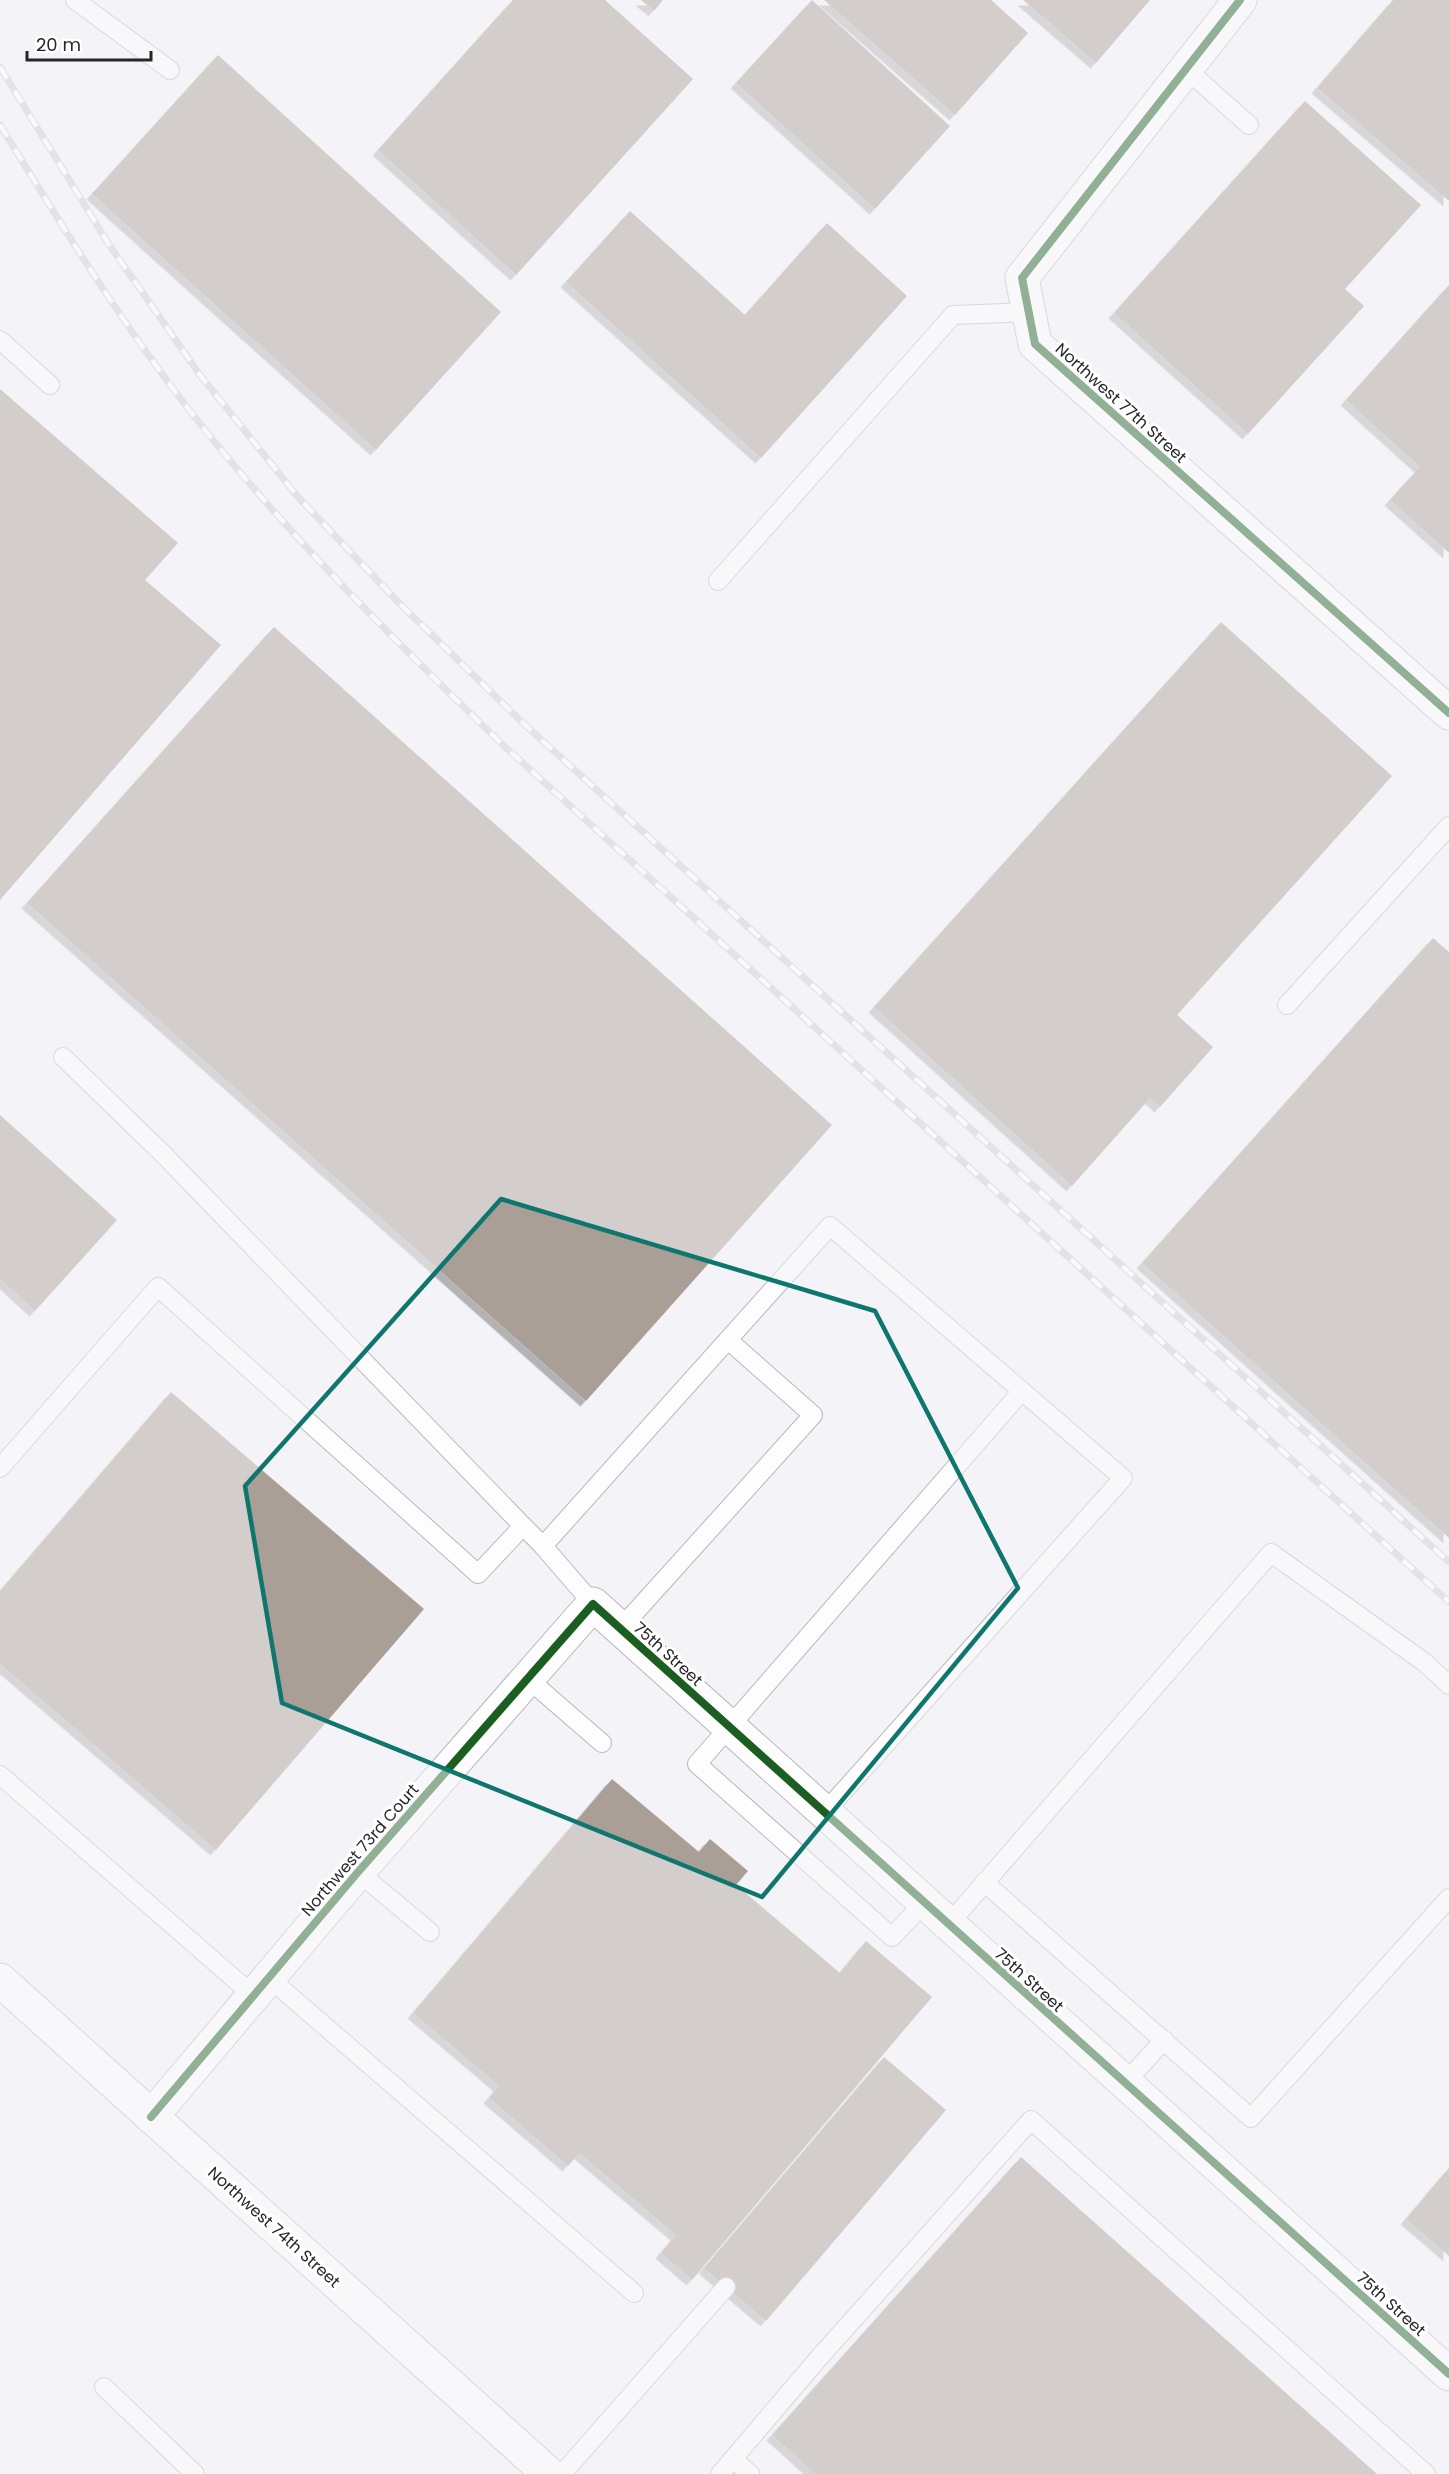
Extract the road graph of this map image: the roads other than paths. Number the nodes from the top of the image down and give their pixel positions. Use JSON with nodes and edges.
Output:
{"nodes":[{"id":1,"x":75,"y":0,"type":"edge"},
{"id":2,"x":1232,"y":3,"type":"edge"},
{"id":3,"x":1186,"y":69,"type":"junction"},
{"id":4,"x":170,"y":70,"type":"dead end"},
{"id":5,"x":1249,"y":125,"type":"dead end"},
{"id":6,"x":1029,"y":312,"type":"junction"},
{"id":7,"x":0,"y":340,"type":"edge"},
{"id":8,"x":50,"y":386,"type":"dead end"},
{"id":9,"x":718,"y":580,"type":"dead end"},
{"id":10,"x":1449,"y":713,"type":"edge"},
{"id":11,"x":1449,"y":825,"type":"edge"},
{"id":12,"x":1287,"y":1005,"type":"dead end"},
{"id":13,"x":63,"y":1057,"type":"dead end"},
{"id":14,"x":728,"y":1340,"type":"junction"},
{"id":15,"x":1022,"y":1391,"type":"junction"},
{"id":16,"x":0,"y":1468,"type":"edge"},
{"id":17,"x":524,"y":1526,"type":"junction"},
{"id":18,"x":543,"y":1546,"type":"junction"},
{"id":19,"x":593,"y":1604,"type":"junction"},
{"id":20,"x":620,"y":1629,"type":"junction"},
{"id":21,"x":527,"y":1678,"type":"junction"},
{"id":22,"x":1449,"y":1685,"type":"edge"},
{"id":23,"x":729,"y":1727,"type":"junction"},
{"id":24,"x":602,"y":1743,"type":"dead end"},
{"id":25,"x":0,"y":1775,"type":"edge"},
{"id":26,"x":825,"y":1812,"type":"junction"},
{"id":27,"x":358,"y":1872,"type":"junction"},
{"id":28,"x":984,"y":1882,"type":"junction"},
{"id":29,"x":1449,"y":1898,"type":"edge"},
{"id":30,"x":924,"y":1903,"type":"junction"},
{"id":31,"x":948,"y":1925,"type":"junction"},
{"id":32,"x":430,"y":1932,"type":"dead end"},
{"id":33,"x":0,"y":1980,"type":"edge"},
{"id":34,"x":262,"y":1987,"type":"junction"},
{"id":35,"x":1164,"y":2040,"type":"junction"},
{"id":36,"x":1125,"y":2084,"type":"junction"},
{"id":37,"x":151,"y":2117,"type":"junction"},
{"id":38,"x":726,"y":2287,"type":"dead end"},
{"id":39,"x":634,"y":2293,"type":"dead end"},
{"id":40,"x":1449,"y":2374,"type":"edge"},
{"id":41,"x":104,"y":2387,"type":"dead end"},
{"id":42,"x":733,"y":2458,"type":"junction"},
{"id":43,"x":195,"y":2474,"type":"edge"},
{"id":44,"x":549,"y":2474,"type":"edge"},
{"id":45,"x":562,"y":2474,"type":"edge"},
{"id":46,"x":720,"y":2474,"type":"edge"},
{"id":47,"x":750,"y":2474,"type":"edge"},
{"id":48,"x":1426,"y":2474,"type":"edge"}],
"edges":[{"from":1,"to":4,"type":"lane"},
{"from":2,"to":3,"type":"street","name":"Northwest 77th Street"},
{"from":3,"to":5,"type":"lane"},
{"from":3,"to":6,"type":"street","name":"Northwest 77th Street"},
{"from":6,"to":9,"type":"lane"},
{"from":6,"to":10,"type":"street","name":"Northwest 77th Street"},
{"from":7,"to":8,"type":"lane"},
{"from":11,"to":12,"type":"lane"},
{"from":13,"to":17,"type":"lane"},
{"from":14,"to":15,"type":"lane"},
{"from":14,"to":18,"type":"lane"},
{"from":14,"to":20,"type":"lane"},
{"from":15,"to":23,"type":"lane"},
{"from":15,"to":26,"type":"lane"},
{"from":16,"to":17,"type":"lane"},
{"from":17,"to":18,"type":"lane"},
{"from":18,"to":19,"type":"lane"},
{"from":19,"to":20,"type":"street","name":"75th Street"},
{"from":19,"to":21,"type":"street","name":"Northwest 73rd Court"},
{"from":20,"to":23,"type":"street","name":"75th Street"},
{"from":21,"to":24,"type":"lane"},
{"from":21,"to":27,"type":"street","name":"Northwest 73rd Court"},
{"from":22,"to":28,"type":"lane"},
{"from":23,"to":26,"type":"street","name":"75th Street"},
{"from":23,"to":30,"type":"lane"},
{"from":25,"to":34,"type":"lane"},
{"from":26,"to":30,"type":"street","name":"75th Street"},
{"from":27,"to":32,"type":"lane"},
{"from":27,"to":34,"type":"street","name":"Northwest 73rd Court"},
{"from":28,"to":31,"type":"lane"},
{"from":28,"to":35,"type":"lane"},
{"from":29,"to":35,"type":"lane"},
{"from":30,"to":31,"type":"street","name":"75th Street"},
{"from":31,"to":36,"type":"street","name":"75th Street"},
{"from":33,"to":37,"type":"street","name":"Northwest 74th Street"},
{"from":34,"to":37,"type":"street","name":"Northwest 73rd Court"},
{"from":34,"to":39,"type":"lane"},
{"from":35,"to":36,"type":"lane"},
{"from":36,"to":40,"type":"street","name":"75th Street"},
{"from":37,"to":44,"type":"street","name":"Northwest 74th Street"},
{"from":38,"to":45,"type":"lane"},
{"from":41,"to":43,"type":"lane"},
{"from":42,"to":46,"type":"lane"},
{"from":42,"to":47,"type":"lane"},
{"from":42,"to":48,"type":"lane"}]}
